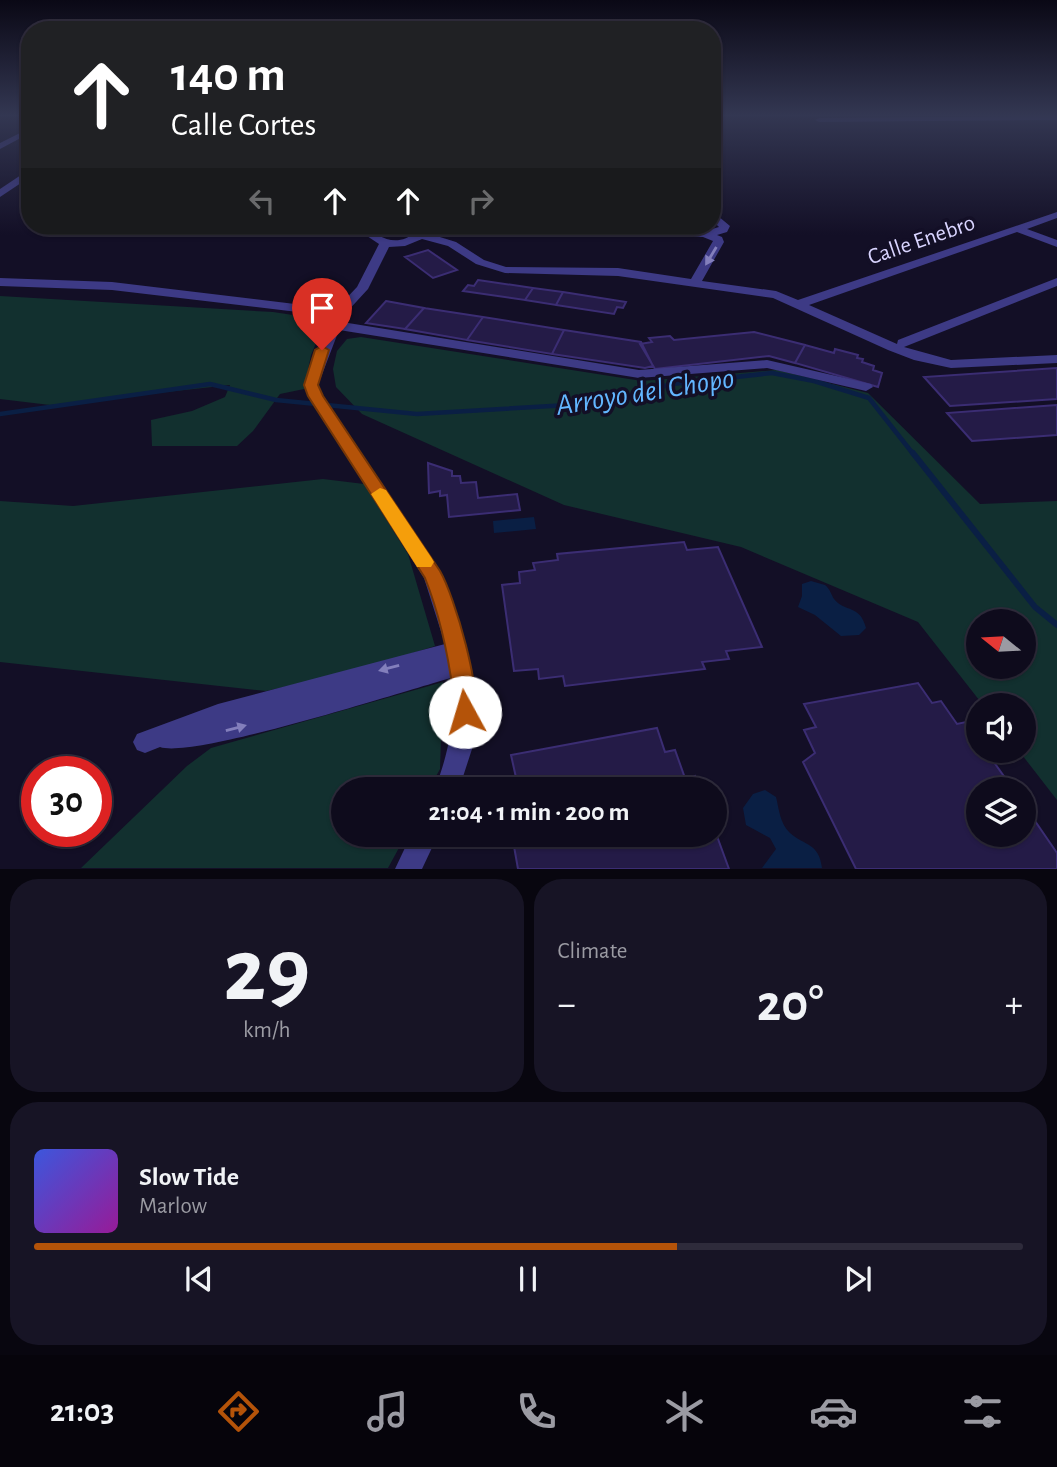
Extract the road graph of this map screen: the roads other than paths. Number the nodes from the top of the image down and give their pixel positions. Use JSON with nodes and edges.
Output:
{"nodes":[{"id":1,"x":21,"y":179,"type":"edge"},
{"id":2,"x":0,"y":194,"type":"edge"},
{"id":3,"x":1057,"y":215,"type":"edge"},
{"id":4,"x":1016,"y":228,"type":"junction"},
{"id":5,"x":372,"y":235,"type":"edge"},
{"id":6,"x":413,"y":235,"type":"edge"},
{"id":7,"x":429,"y":235,"type":"edge"},
{"id":8,"x":708,"y":235,"type":"edge"},
{"id":9,"x":385,"y":243,"type":"junction"},
{"id":10,"x":1057,"y":244,"type":"edge"},
{"id":11,"x":0,"y":282,"type":"edge"},
{"id":12,"x":1057,"y":282,"type":"edge"},
{"id":13,"x":694,"y":284,"type":"junction"},
{"id":14,"x":799,"y":304,"type":"junction"},
{"id":15,"x":336,"y":319,"type":"junction"},
{"id":16,"x":903,"y":343,"type":"dead end"},
{"id":17,"x":1057,"y":359,"type":"edge"},
{"id":18,"x":866,"y":387,"type":"dead end"},
{"id":19,"x":456,"y":658,"type":"junction"},
{"id":20,"x":450,"y":777,"type":"edge"},
{"id":21,"x":419,"y":847,"type":"edge"},
{"id":22,"x":408,"y":869,"type":"edge"}],
"edges":[{"from":1,"to":2,"type":"street"},
{"from":3,"to":4,"type":"street","name":"Calle Enebro"},
{"from":4,"to":10,"type":"street"},
{"from":4,"to":14,"type":"street","name":"Calle Enebro"},
{"from":5,"to":9,"type":"street"},
{"from":6,"to":9,"type":"street"},
{"from":7,"to":13,"type":"street"},
{"from":8,"to":13,"type":"street","one_way":true},
{"from":9,"to":15,"type":"street"},
{"from":11,"to":15,"type":"street"},
{"from":12,"to":16,"type":"street"},
{"from":13,"to":14,"type":"street"},
{"from":14,"to":17,"type":"street"},
{"from":15,"to":18,"type":"street"},
{"from":15,"to":19,"type":"street"},
{"from":19,"to":19,"type":"street","one_way":true},
{"from":19,"to":20,"type":"street"},
{"from":21,"to":22,"type":"street"}]}
